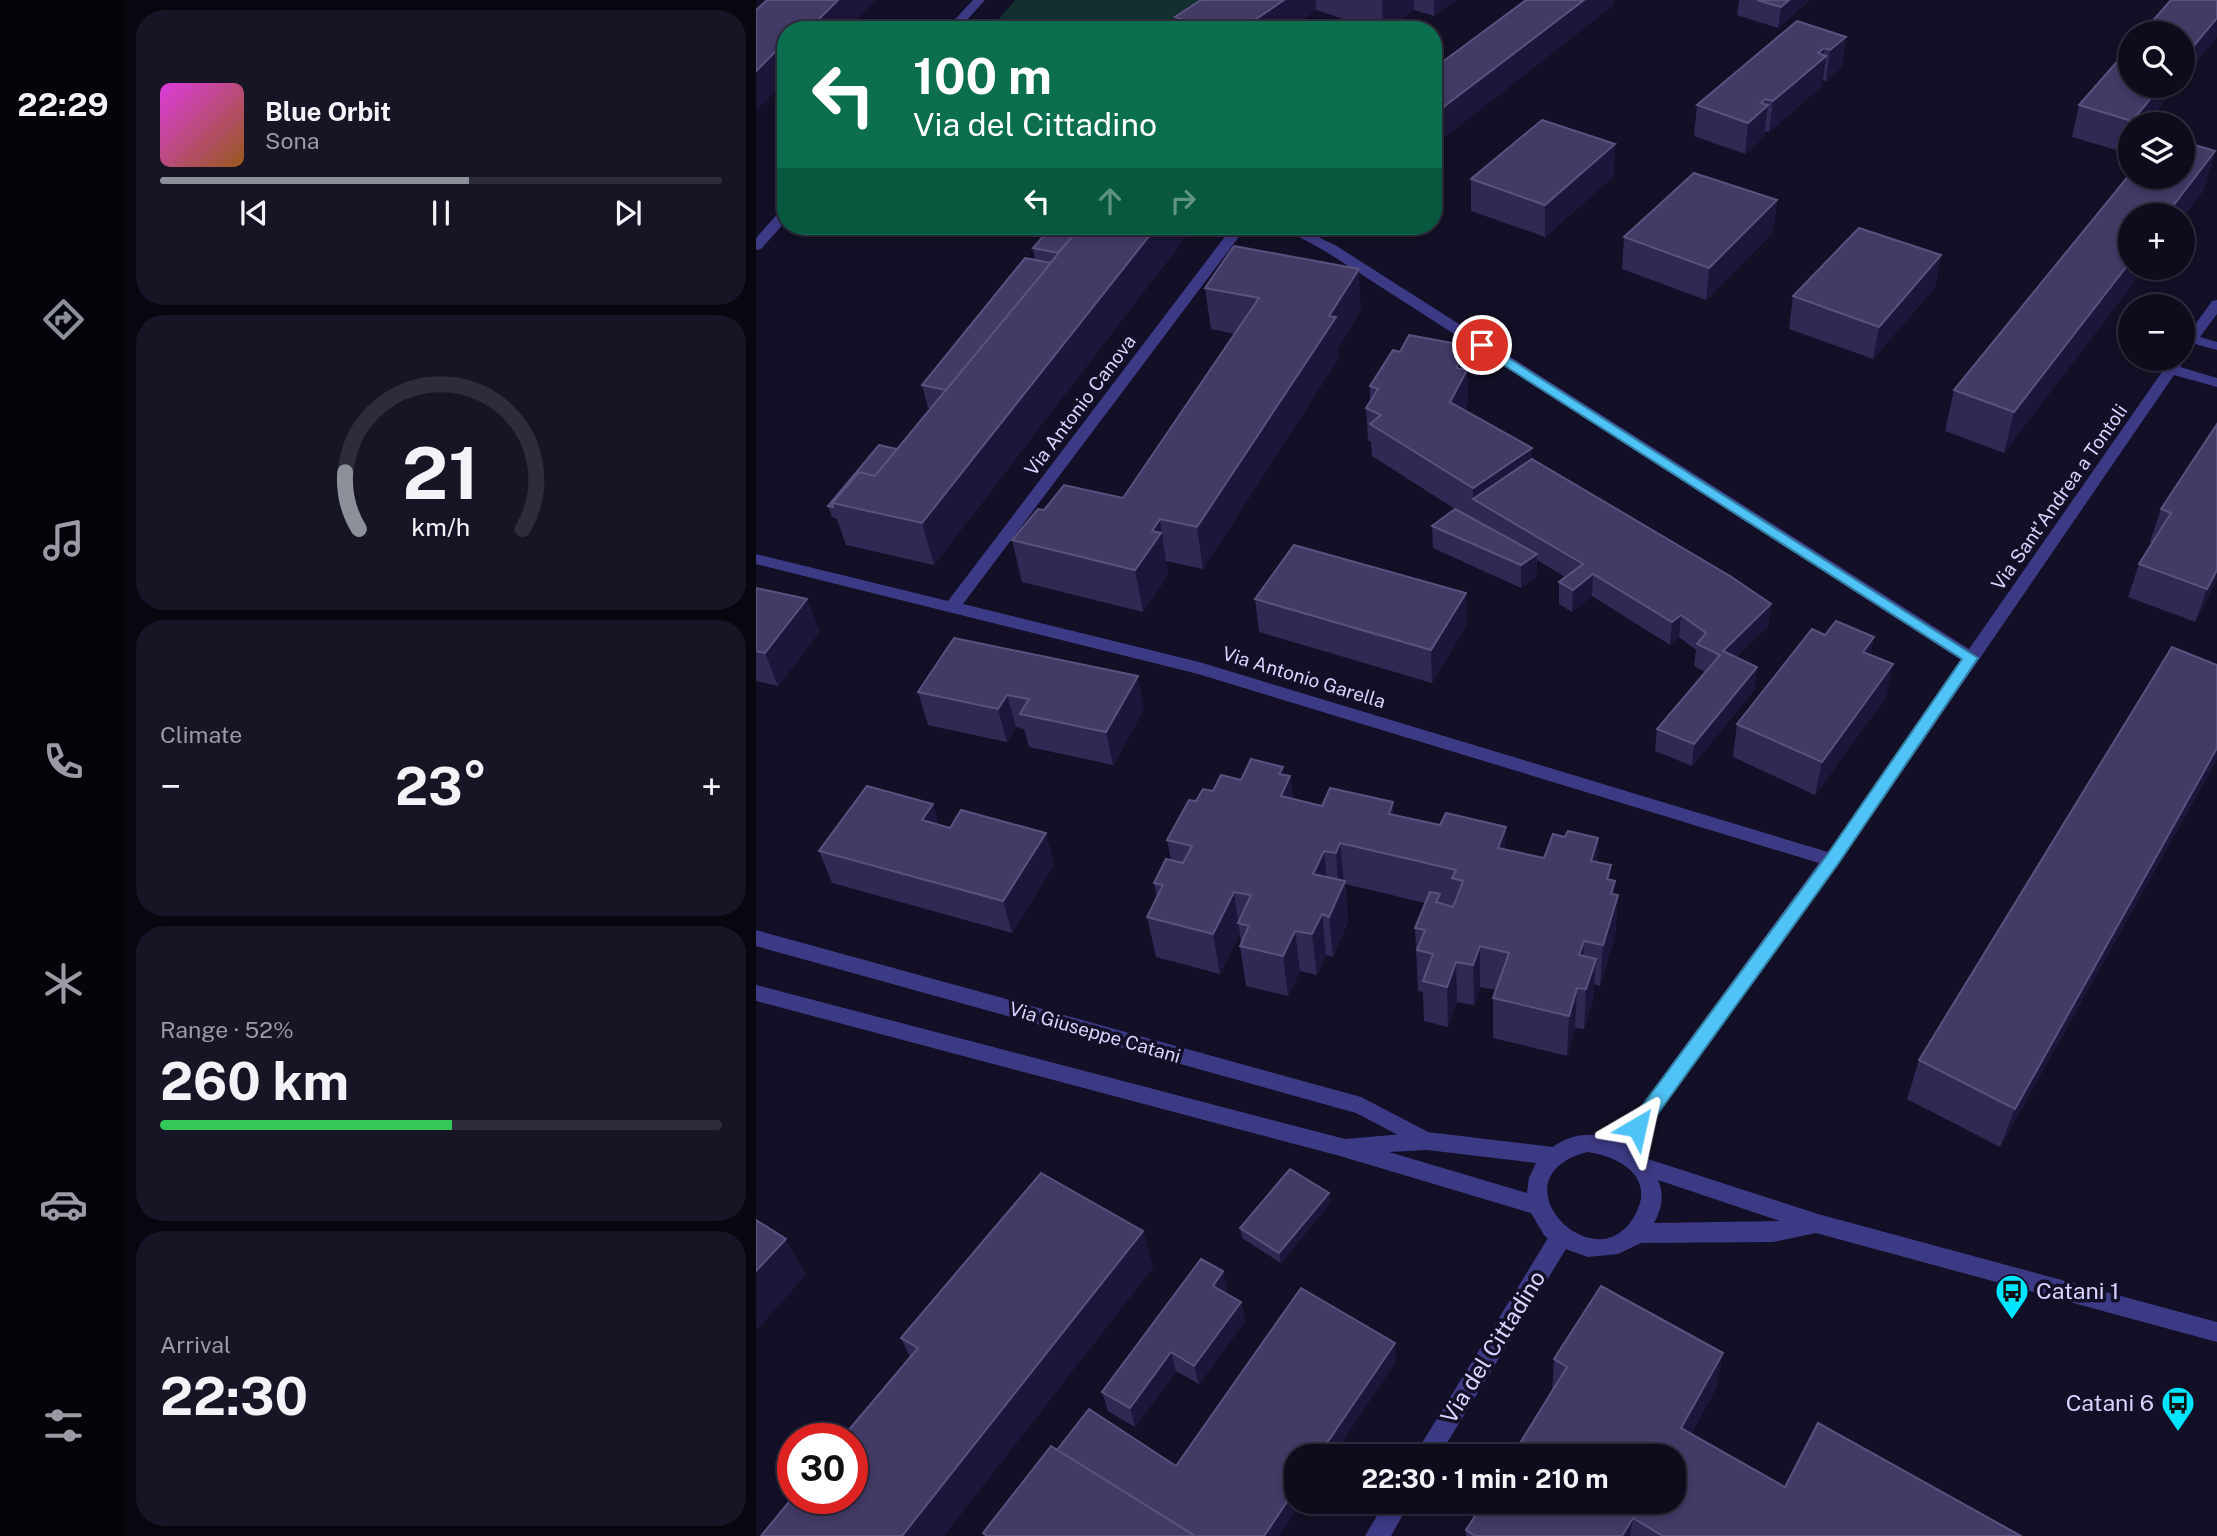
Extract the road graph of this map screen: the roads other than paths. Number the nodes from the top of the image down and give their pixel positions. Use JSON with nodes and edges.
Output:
{"nodes":[{"id":1,"x":978,"y":0,"type":"edge"},
{"id":2,"x":959,"y":21,"type":"edge"},
{"id":3,"x":777,"y":223,"type":"edge"},
{"id":4,"x":1233,"y":235,"type":"edge"},
{"id":5,"x":1303,"y":235,"type":"edge"},
{"id":6,"x":756,"y":246,"type":"edge"},
{"id":7,"x":2217,"y":304,"type":"edge"},
{"id":8,"x":2195,"y":335,"type":"edge"},
{"id":9,"x":2195,"y":340,"type":"edge"},
{"id":10,"x":2217,"y":346,"type":"edge"},
{"id":11,"x":2170,"y":371,"type":"edge"},
{"id":12,"x":2190,"y":371,"type":"edge"},
{"id":13,"x":2217,"y":383,"type":"edge"},
{"id":14,"x":756,"y":559,"type":"edge"},
{"id":15,"x":952,"y":607,"type":"junction"},
{"id":16,"x":1971,"y":658,"type":"junction"},
{"id":17,"x":1832,"y":860,"type":"junction"},
{"id":18,"x":756,"y":939,"type":"edge"},
{"id":19,"x":756,"y":993,"type":"edge"},
{"id":20,"x":1427,"y":1141,"type":"junction"},
{"id":21,"x":1340,"y":1147,"type":"junction"},
{"id":22,"x":1621,"y":1149,"type":"junction"},
{"id":23,"x":1553,"y":1156,"type":"junction"},
{"id":24,"x":1643,"y":1167,"type":"junction"},
{"id":25,"x":1537,"y":1205,"type":"junction"},
{"id":26,"x":1818,"y":1223,"type":"junction"},
{"id":27,"x":1637,"y":1233,"type":"junction"},
{"id":28,"x":1561,"y":1237,"type":"junction"},
{"id":29,"x":2217,"y":1332,"type":"edge"},
{"id":30,"x":1433,"y":1444,"type":"edge"},
{"id":31,"x":1391,"y":1514,"type":"edge"},
{"id":32,"x":1377,"y":1536,"type":"edge"}],
"edges":[{"from":1,"to":2,"type":"street"},
{"from":3,"to":6,"type":"street"},
{"from":4,"to":15,"type":"street","name":"Via Antonio Canova"},
{"from":5,"to":16,"type":"street"},
{"from":7,"to":8,"type":"street"},
{"from":9,"to":10,"type":"street"},
{"from":11,"to":16,"type":"street","name":"Via Sant'Andrea a Tontoli"},
{"from":12,"to":13,"type":"street"},
{"from":14,"to":15,"type":"street","name":"Via Antonio Garella"},
{"from":15,"to":17,"type":"street","name":"Via Antonio Garella"},
{"from":16,"to":17,"type":"street"},
{"from":17,"to":22,"type":"street"},
{"from":18,"to":20,"type":"street","name":"Via Giuseppe Catani"},
{"from":19,"to":21,"type":"street"},
{"from":20,"to":21,"type":"street"},
{"from":20,"to":23,"type":"street"},
{"from":21,"to":25,"type":"street"},
{"from":22,"to":23,"type":"street"},
{"from":22,"to":24,"type":"street"},
{"from":23,"to":25,"type":"street"},
{"from":24,"to":26,"type":"street"},
{"from":24,"to":27,"type":"street"},
{"from":25,"to":28,"type":"street"},
{"from":26,"to":27,"type":"street"},
{"from":26,"to":29,"type":"street"},
{"from":27,"to":28,"type":"street"},
{"from":28,"to":30,"type":"street","name":"Via del Cittadino"},
{"from":31,"to":32,"type":"street"}]}
